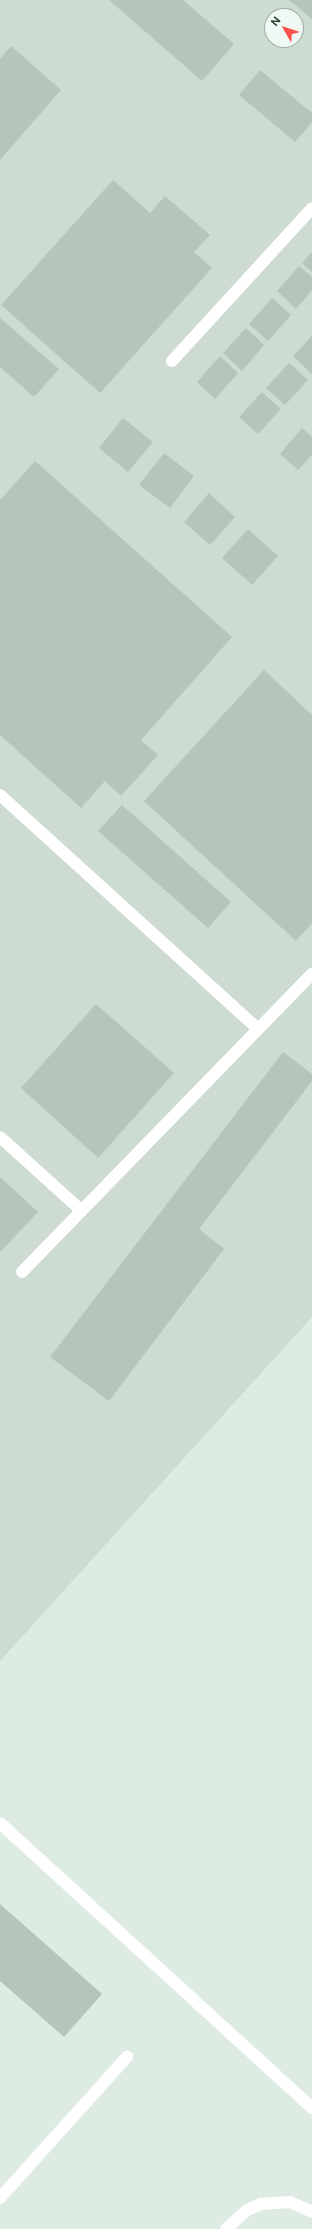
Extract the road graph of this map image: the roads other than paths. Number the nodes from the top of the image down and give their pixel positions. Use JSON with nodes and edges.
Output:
{"nodes":[{"id":1,"x":312,"y":208,"type":"edge"},
{"id":2,"x":172,"y":361,"type":"dead end"},
{"id":3,"x":0,"y":795,"type":"edge"},
{"id":4,"x":312,"y":974,"type":"edge"},
{"id":5,"x":258,"y":1029,"type":"junction"},
{"id":6,"x":0,"y":1137,"type":"edge"},
{"id":7,"x":82,"y":1211,"type":"junction"},
{"id":8,"x":22,"y":1272,"type":"dead end"},
{"id":9,"x":0,"y":1823,"type":"edge"},
{"id":10,"x":127,"y":2056,"type":"dead end"},
{"id":11,"x":312,"y":2108,"type":"edge"},
{"id":12,"x":0,"y":2198,"type":"edge"},
{"id":13,"x":312,"y":2212,"type":"edge"},
{"id":14,"x":226,"y":2229,"type":"edge"}],
"edges":[{"from":1,"to":2,"type":"street"},
{"from":3,"to":5,"type":"street"},
{"from":4,"to":5,"type":"street"},
{"from":5,"to":7,"type":"street"},
{"from":6,"to":7,"type":"street"},
{"from":7,"to":8,"type":"street"},
{"from":9,"to":11,"type":"street"},
{"from":10,"to":12,"type":"street"},
{"from":13,"to":14,"type":"street"}]}
